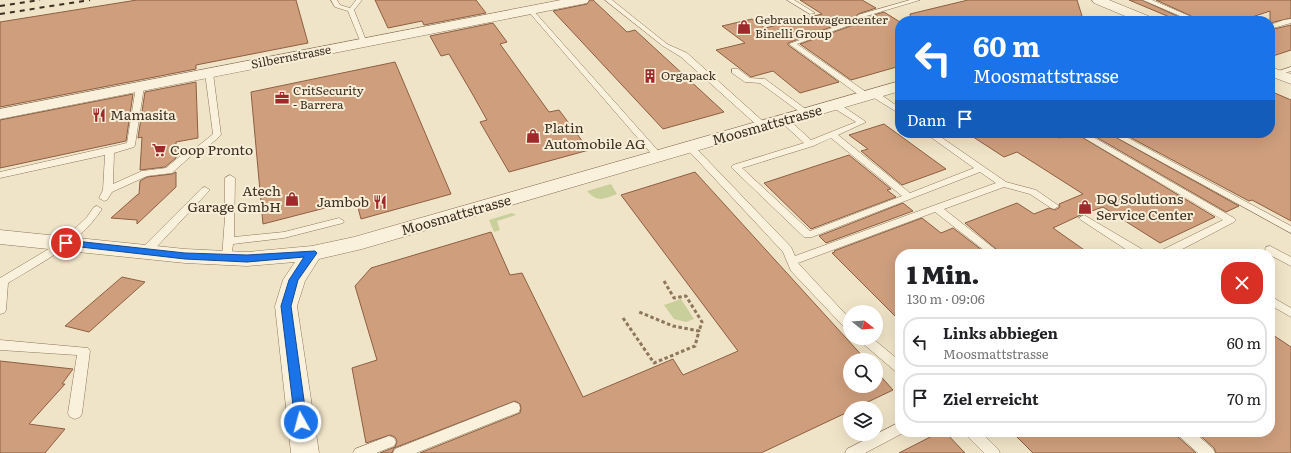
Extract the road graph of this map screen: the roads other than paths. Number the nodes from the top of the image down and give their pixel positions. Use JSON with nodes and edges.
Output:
{"nodes":[{"id":1,"x":334,"y":0,"type":"edge"},
{"id":2,"x":359,"y":0,"type":"edge"},
{"id":3,"x":582,"y":0,"type":"edge"},
{"id":4,"x":608,"y":0,"type":"edge"},
{"id":5,"x":790,"y":0,"type":"edge"},
{"id":6,"x":917,"y":0,"type":"edge"},
{"id":7,"x":1098,"y":0,"type":"edge"},
{"id":8,"x":1146,"y":0,"type":"edge"},
{"id":9,"x":351,"y":10,"type":"junction"},
{"id":10,"x":530,"y":10,"type":"junction"},
{"id":11,"x":812,"y":13,"type":"dead end"},
{"id":12,"x":1137,"y":16,"type":"edge"},
{"id":13,"x":1186,"y":16,"type":"edge"},
{"id":14,"x":1291,"y":21,"type":"edge"},
{"id":15,"x":1275,"y":26,"type":"edge"},
{"id":16,"x":364,"y":43,"type":"junction"},
{"id":17,"x":1291,"y":69,"type":"edge"},
{"id":18,"x":735,"y":71,"type":"dead end"},
{"id":19,"x":1275,"y":72,"type":"edge"},
{"id":20,"x":209,"y":73,"type":"junction"},
{"id":21,"x":1275,"y":73,"type":"edge"},
{"id":22,"x":1291,"y":80,"type":"edge"},
{"id":23,"x":140,"y":87,"type":"junction"},
{"id":24,"x":895,"y":88,"type":"edge"},
{"id":25,"x":870,"y":95,"type":"junction"},
{"id":26,"x":835,"y":105,"type":"junction"},
{"id":27,"x":895,"y":109,"type":"edge"},
{"id":28,"x":807,"y":113,"type":"junction"},
{"id":29,"x":0,"y":114,"type":"edge"},
{"id":30,"x":784,"y":120,"type":"junction"},
{"id":31,"x":764,"y":126,"type":"junction"},
{"id":32,"x":833,"y":135,"type":"junction"},
{"id":33,"x":936,"y":138,"type":"edge"},
{"id":34,"x":1089,"y":138,"type":"edge"},
{"id":35,"x":1122,"y":138,"type":"edge"},
{"id":36,"x":810,"y":144,"type":"junction"},
{"id":37,"x":690,"y":147,"type":"junction"},
{"id":38,"x":110,"y":151,"type":"junction"},
{"id":39,"x":658,"y":156,"type":"junction"},
{"id":40,"x":981,"y":169,"type":"junction"},
{"id":41,"x":0,"y":175,"type":"edge"},
{"id":42,"x":230,"y":178,"type":"dead end"},
{"id":43,"x":1002,"y":184,"type":"junction"},
{"id":44,"x":108,"y":190,"type":"junction"},
{"id":45,"x":205,"y":190,"type":"dead end"},
{"id":46,"x":909,"y":197,"type":"junction"},
{"id":47,"x":104,"y":198,"type":"dead end"},
{"id":48,"x":1054,"y":206,"type":"dead end"},
{"id":49,"x":97,"y":208,"type":"dead end"},
{"id":50,"x":936,"y":208,"type":"junction"},
{"id":51,"x":1084,"y":218,"type":"dead end"},
{"id":52,"x":339,"y":221,"type":"dead end"},
{"id":53,"x":1291,"y":230,"type":"edge"},
{"id":54,"x":0,"y":237,"type":"edge"},
{"id":55,"x":66,"y":243,"type":"junction"},
{"id":56,"x":228,"y":249,"type":"junction"},
{"id":57,"x":989,"y":249,"type":"edge"},
{"id":58,"x":1133,"y":249,"type":"edge"},
{"id":59,"x":1174,"y":249,"type":"edge"},
{"id":60,"x":145,"y":252,"type":"junction"},
{"id":61,"x":312,"y":253,"type":"junction"},
{"id":62,"x":1275,"y":253,"type":"edge"},
{"id":63,"x":792,"y":261,"type":"junction"},
{"id":64,"x":1291,"y":262,"type":"edge"},
{"id":65,"x":2,"y":282,"type":"edge"},
{"id":66,"x":1275,"y":303,"type":"edge"},
{"id":67,"x":0,"y":310,"type":"edge"},
{"id":68,"x":1291,"y":313,"type":"edge"},
{"id":69,"x":843,"y":319,"type":"edge"},
{"id":70,"x":0,"y":345,"type":"edge"},
{"id":71,"x":872,"y":345,"type":"edge"},
{"id":72,"x":895,"y":364,"type":"edge"},
{"id":73,"x":514,"y":408,"type":"dead end"},
{"id":74,"x":75,"y":413,"type":"dead end"},
{"id":75,"x":895,"y":431,"type":"edge"},
{"id":76,"x":977,"y":437,"type":"edge"},
{"id":77,"x":1190,"y":437,"type":"edge"},
{"id":78,"x":389,"y":442,"type":"dead end"},
{"id":79,"x":305,"y":453,"type":"edge"},
{"id":80,"x":360,"y":453,"type":"edge"},
{"id":81,"x":400,"y":453,"type":"edge"},
{"id":82,"x":852,"y":453,"type":"edge"},
{"id":83,"x":994,"y":453,"type":"edge"},
{"id":84,"x":1208,"y":453,"type":"edge"}],
"edges":[{"from":1,"to":9,"type":"lane"},
{"from":2,"to":9,"type":"lane"},
{"from":3,"to":10,"type":"street","name":"Silbernstrasse"},
{"from":4,"to":31,"type":"lane"},
{"from":5,"to":11,"type":"lane"},
{"from":6,"to":25,"type":"lane"},
{"from":7,"to":12,"type":"street"},
{"from":8,"to":13,"type":"lane"},
{"from":9,"to":16,"type":"lane"},
{"from":10,"to":16,"type":"street","name":"Silbernstrasse"},
{"from":10,"to":39,"type":"lane"},
{"from":14,"to":15,"type":"lane"},
{"from":16,"to":20,"type":"street","name":"Silbernstrasse"},
{"from":17,"to":19,"type":"lane"},
{"from":18,"to":28,"type":"lane"},
{"from":20,"to":23,"type":"street","name":"Silbernstrasse"},
{"from":20,"to":44,"type":"lane"},
{"from":21,"to":22,"type":"street"},
{"from":23,"to":29,"type":"street","name":"Silbernstrasse"},
{"from":23,"to":38,"type":"lane"},
{"from":24,"to":25,"type":"street","name":"Moosmattstrasse"},
{"from":25,"to":26,"type":"street","name":"Moosmattstrasse"},
{"from":25,"to":27,"type":"lane"},
{"from":26,"to":28,"type":"street","name":"Moosmattstrasse"},
{"from":26,"to":32,"type":"lane"},
{"from":28,"to":30,"type":"street","name":"Moosmattstrasse"},
{"from":30,"to":31,"type":"street","name":"Moosmattstrasse"},
{"from":30,"to":36,"type":"lane"},
{"from":31,"to":37,"type":"street","name":"Moosmattstrasse"},
{"from":32,"to":36,"type":"lane"},
{"from":32,"to":46,"type":"lane"},
{"from":33,"to":40,"type":"lane"},
{"from":34,"to":59,"type":"lane"},
{"from":35,"to":53,"type":"lane"},
{"from":36,"to":46,"type":"lane"},
{"from":37,"to":39,"type":"street","name":"Moosmattstrasse"},
{"from":37,"to":63,"type":"lane"},
{"from":38,"to":41,"type":"lane"},
{"from":38,"to":44,"type":"lane"},
{"from":39,"to":61,"type":"street","name":"Moosmattstrasse"},
{"from":40,"to":43,"type":"lane"},
{"from":40,"to":46,"type":"lane"},
{"from":42,"to":56,"type":"lane"},
{"from":43,"to":48,"type":"lane"},
{"from":43,"to":50,"type":"lane"},
{"from":44,"to":47,"type":"lane"},
{"from":45,"to":60,"type":"lane"},
{"from":49,"to":55,"type":"lane"},
{"from":50,"to":57,"type":"lane"},
{"from":50,"to":63,"type":"lane"},
{"from":51,"to":58,"type":"lane"},
{"from":52,"to":56,"type":"lane"},
{"from":54,"to":55,"type":"street","name":"Moosmattstrasse"},
{"from":55,"to":60,"type":"street","name":"Moosmattstrasse"},
{"from":55,"to":65,"type":"lane"},
{"from":56,"to":60,"type":"street","name":"Moosmattstrasse"},
{"from":56,"to":61,"type":"street","name":"Moosmattstrasse"},
{"from":61,"to":79,"type":"street"},
{"from":62,"to":64,"type":"lane"},
{"from":63,"to":69,"type":"lane"},
{"from":65,"to":67,"type":"lane"},
{"from":66,"to":68,"type":"lane"},
{"from":70,"to":74,"type":"lane"},
{"from":71,"to":72,"type":"lane"},
{"from":73,"to":81,"type":"lane"},
{"from":75,"to":82,"type":"lane"},
{"from":76,"to":83,"type":"lane"},
{"from":77,"to":84,"type":"lane"},
{"from":78,"to":80,"type":"lane"}]}
